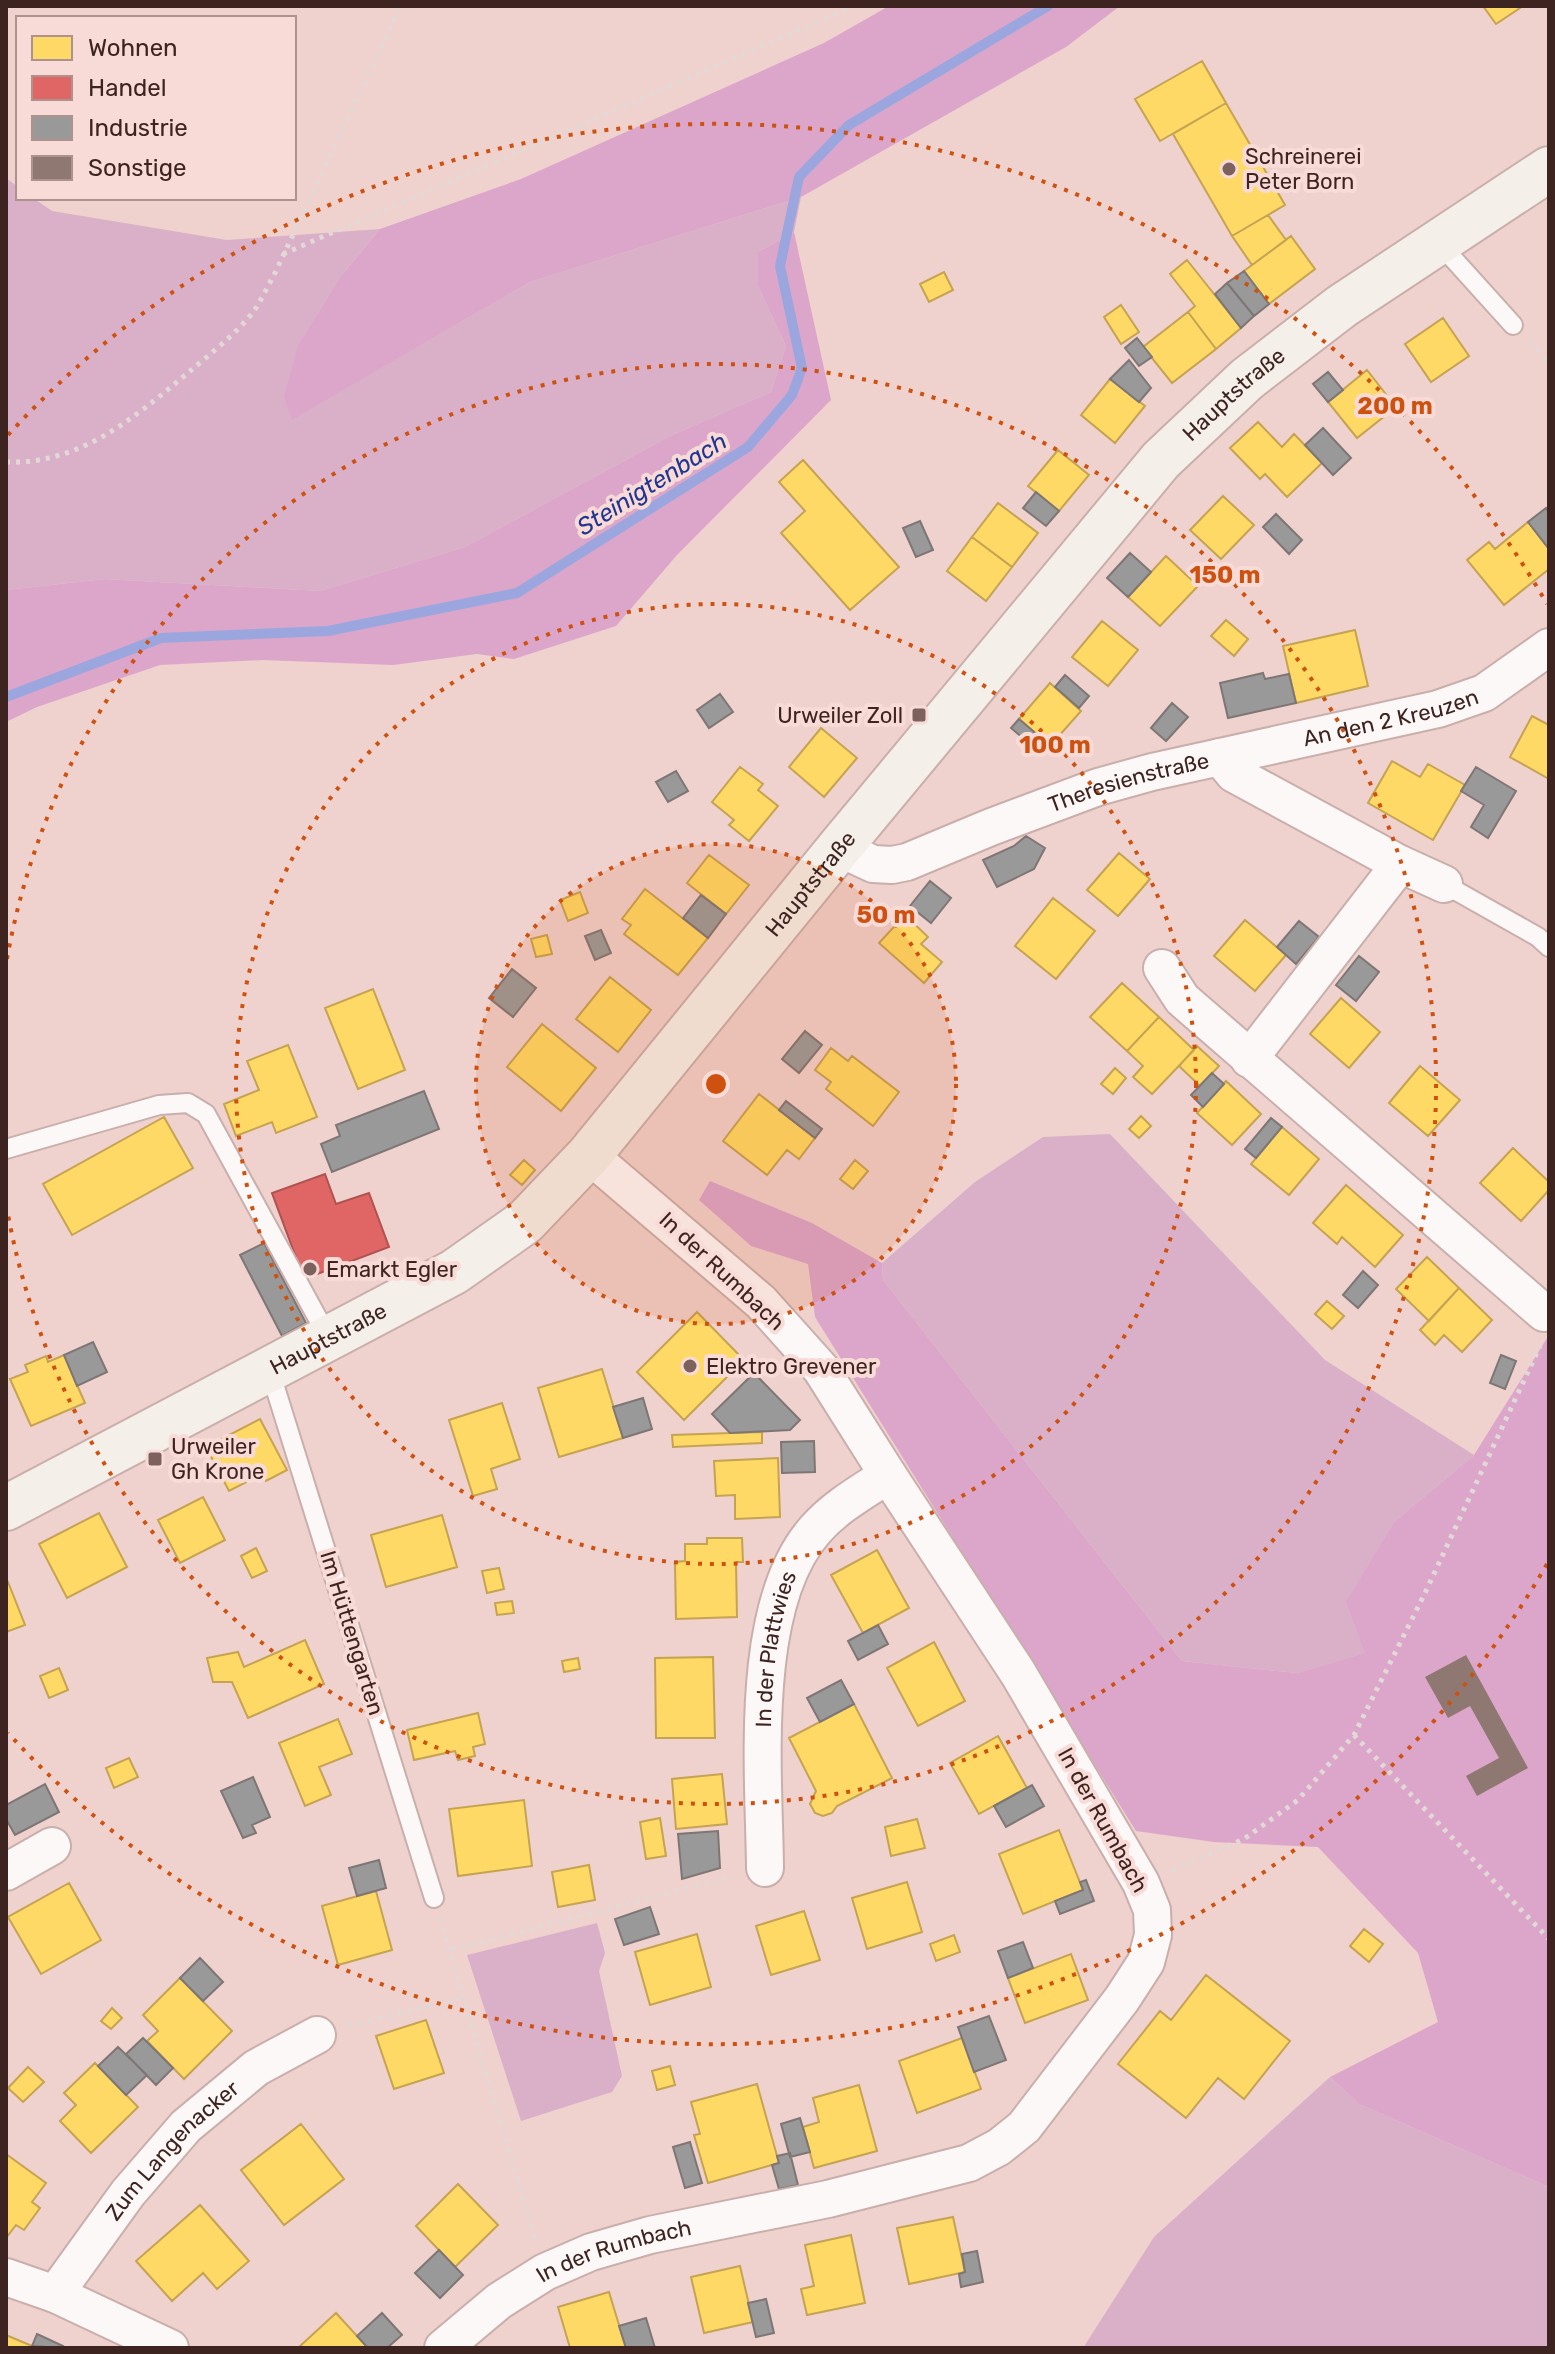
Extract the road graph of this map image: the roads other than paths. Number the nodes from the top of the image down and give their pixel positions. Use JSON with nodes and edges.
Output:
{"nodes":[{"id":1,"x":1549,"y":169,"type":"edge"},
{"id":2,"x":1439,"y":243,"type":"junction"},
{"id":3,"x":1513,"y":325,"type":"dead end"},
{"id":4,"x":1549,"y":647,"type":"edge"},
{"id":5,"x":1220,"y":757,"type":"junction"},
{"id":6,"x":839,"y":848,"type":"junction"},
{"id":7,"x":1400,"y":864,"type":"junction"},
{"id":8,"x":1444,"y":884,"type":"joint"},
{"id":9,"x":1549,"y":947,"type":"edge"},
{"id":10,"x":1162,"y":968,"type":"dead end"},
{"id":11,"x":1249,"y":1059,"type":"junction"},
{"id":12,"x":6,"y":1149,"type":"edge"},
{"id":13,"x":589,"y":1155,"type":"junction"},
{"id":14,"x":1544,"y":1313,"type":"road end"},
{"id":15,"x":328,"y":1337,"type":"junction"},
{"id":16,"x":269,"y":1368,"type":"junction"},
{"id":17,"x":888,"y":1475,"type":"junction"},
{"id":18,"x":6,"y":1508,"type":"edge"},
{"id":19,"x":52,"y":1846,"type":"dead end"},
{"id":20,"x":765,"y":1868,"type":"road end"},
{"id":21,"x":6,"y":1872,"type":"edge"},
{"id":22,"x":434,"y":1898,"type":"road end"},
{"id":23,"x":317,"y":2035,"type":"road end"},
{"id":24,"x":6,"y":2277,"type":"edge"},
{"id":25,"x":55,"y":2294,"type":"junction"},
{"id":26,"x":170,"y":2348,"type":"edge"},
{"id":27,"x":443,"y":2348,"type":"edge"}],
"edges":[{"from":1,"to":2,"type":"main road","name":"Hauptstraße"},
{"from":2,"to":3,"type":"lane"},
{"from":2,"to":6,"type":"main road","name":"Hauptstraße"},
{"from":4,"to":5,"type":"street","name":"An den 2 Kreuzen"},
{"from":5,"to":6,"type":"street","name":"Theresienstraße"},
{"from":5,"to":7,"type":"street","name":"Theresienstraße"},
{"from":6,"to":13,"type":"main road","name":"Hauptstraße"},
{"from":7,"to":8,"type":"street","name":"Theresienstraße"},
{"from":7,"to":11,"type":"street"},
{"from":8,"to":9,"type":"lane"},
{"from":10,"to":11,"type":"street"},
{"from":11,"to":14,"type":"street"},
{"from":12,"to":15,"type":"lane"},
{"from":13,"to":15,"type":"main road","name":"Hauptstraße"},
{"from":13,"to":17,"type":"street","name":"In der Rumbach"},
{"from":15,"to":16,"type":"main road","name":"Hauptstraße"},
{"from":16,"to":18,"type":"main road","name":"Hauptstraße"},
{"from":16,"to":22,"type":"lane","name":"Im Hüttengarten"},
{"from":17,"to":20,"type":"street","name":"In der Plattwies"},
{"from":17,"to":27,"type":"street","name":"In der Rumbach"},
{"from":19,"to":21,"type":"street"},
{"from":23,"to":25,"type":"street","name":"Zum Langenacker"},
{"from":24,"to":25,"type":"street"},
{"from":25,"to":26,"type":"street"}]}
